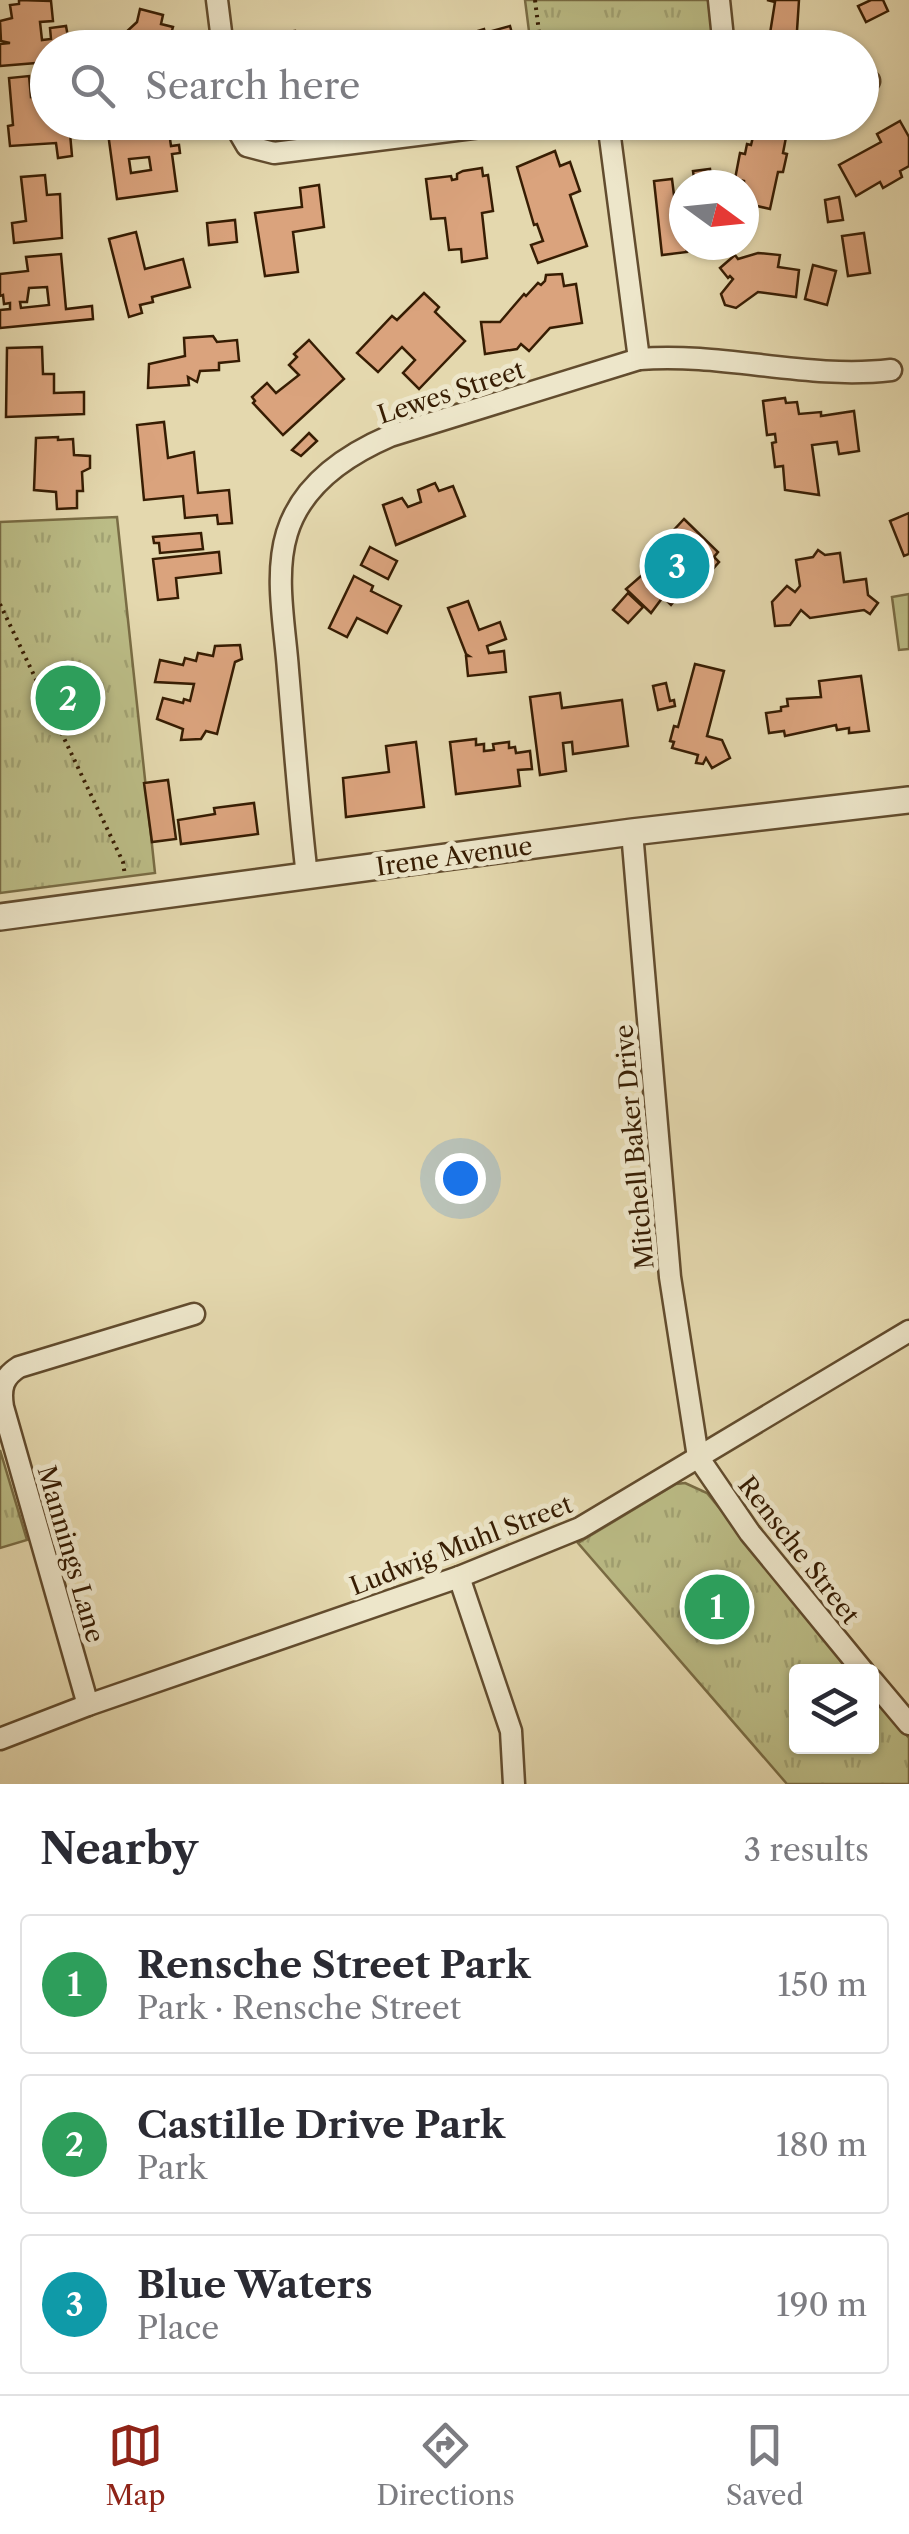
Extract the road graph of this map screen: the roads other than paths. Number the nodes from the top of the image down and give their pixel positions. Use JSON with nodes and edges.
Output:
{"nodes":[{"id":1,"x":217,"y":0,"type":"edge"},
{"id":2,"x":718,"y":0,"type":"edge"},
{"id":3,"x":221,"y":30,"type":"edge"},
{"id":4,"x":722,"y":30,"type":"edge"},
{"id":5,"x":244,"y":140,"type":"edge"},
{"id":6,"x":378,"y":140,"type":"edge"},
{"id":7,"x":610,"y":140,"type":"edge"},
{"id":8,"x":639,"y":360,"type":"junction"},
{"id":9,"x":892,"y":370,"type":"dead end"},
{"id":10,"x":909,"y":800,"type":"edge"},
{"id":11,"x":632,"y":832,"type":"junction"},
{"id":12,"x":306,"y":876,"type":"junction"},
{"id":13,"x":0,"y":917,"type":"edge"},
{"id":14,"x":194,"y":1314,"type":"dead end"},
{"id":15,"x":909,"y":1331,"type":"edge"},
{"id":16,"x":698,"y":1458,"type":"junction"},
{"id":17,"x":459,"y":1577,"type":"junction"},
{"id":18,"x":857,"y":1664,"type":"edge"},
{"id":19,"x":879,"y":1688,"type":"edge"},
{"id":20,"x":88,"y":1705,"type":"junction"},
{"id":21,"x":909,"y":1724,"type":"edge"},
{"id":22,"x":0,"y":1739,"type":"edge"},
{"id":23,"x":514,"y":1784,"type":"edge"}],
"edges":[{"from":1,"to":3,"type":"street"},
{"from":2,"to":4,"type":"street"},
{"from":5,"to":6,"type":"street"},
{"from":7,"to":8,"type":"street"},
{"from":8,"to":9,"type":"street","name":"Lewes Street"},
{"from":8,"to":12,"type":"street","name":"Lewes Street"},
{"from":10,"to":11,"type":"street","name":"Irene Avenue"},
{"from":11,"to":12,"type":"street","name":"Irene Avenue"},
{"from":11,"to":16,"type":"street","name":"Mitchell Baker Drive"},
{"from":12,"to":13,"type":"street","name":"Irene Avenue"},
{"from":14,"to":20,"type":"street","name":"Mannings Lane"},
{"from":15,"to":16,"type":"street","name":"Ludwig Muhl Street"},
{"from":16,"to":17,"type":"street","name":"Ludwig Muhl Street"},
{"from":16,"to":18,"type":"street","name":"Rensche Street"},
{"from":17,"to":20,"type":"street","name":"Ludwig Muhl Street"},
{"from":17,"to":23,"type":"street"},
{"from":19,"to":21,"type":"street"},
{"from":20,"to":22,"type":"street","name":"Ludwig Muhl Street"}]}
